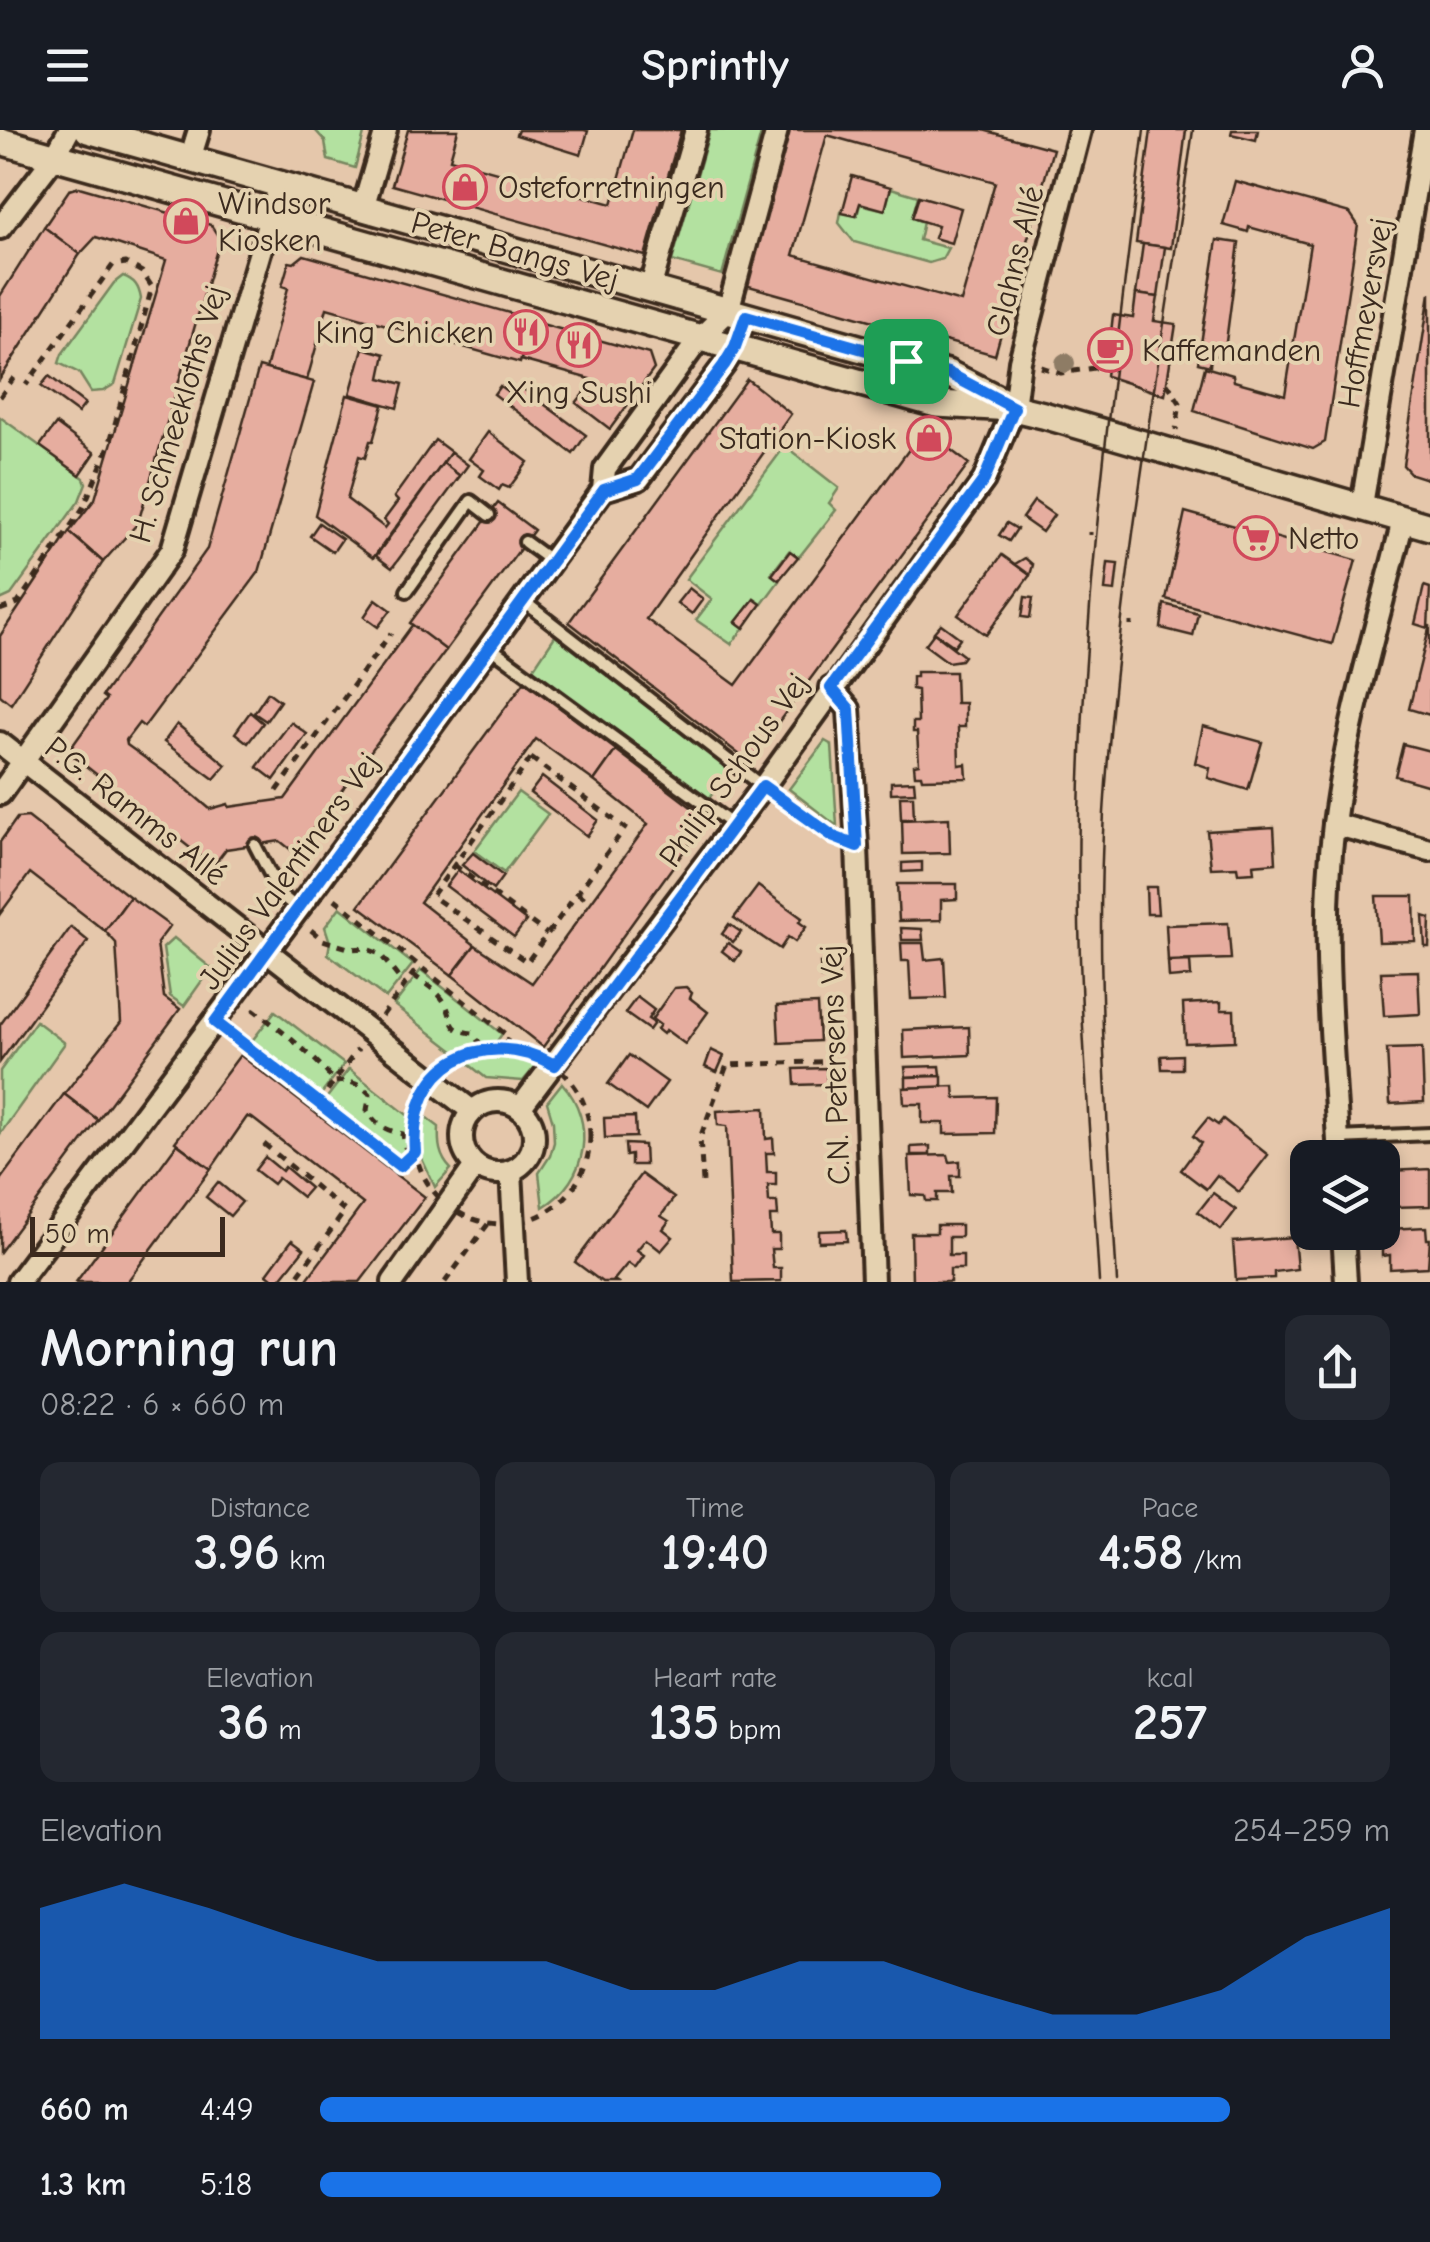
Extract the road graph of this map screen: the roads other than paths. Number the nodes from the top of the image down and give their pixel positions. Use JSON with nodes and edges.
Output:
{"nodes":[{"id":1,"x":69,"y":130,"type":"edge"},
{"id":2,"x":88,"y":130,"type":"edge"},
{"id":3,"x":199,"y":130,"type":"edge"},
{"id":4,"x":386,"y":130,"type":"edge"},
{"id":5,"x":696,"y":130,"type":"edge"},
{"id":6,"x":776,"y":130,"type":"edge"},
{"id":7,"x":1080,"y":130,"type":"edge"},
{"id":8,"x":1425,"y":130,"type":"edge"},
{"id":9,"x":0,"y":141,"type":"edge"},
{"id":10,"x":55,"y":156,"type":"junction"},
{"id":11,"x":190,"y":159,"type":"junction"},
{"id":12,"x":280,"y":184,"type":"junction"},
{"id":13,"x":1424,"y":189,"type":"edge"},
{"id":14,"x":181,"y":190,"type":"junction"},
{"id":15,"x":363,"y":208,"type":"junction"},
{"id":16,"x":270,"y":215,"type":"junction"},
{"id":17,"x":0,"y":228,"type":"edge"},
{"id":18,"x":354,"y":238,"type":"junction"},
{"id":19,"x":650,"y":289,"type":"junction"},
{"id":20,"x":737,"y":313,"type":"junction"},
{"id":21,"x":642,"y":320,"type":"junction"},
{"id":22,"x":700,"y":338,"type":"junction"},
{"id":23,"x":735,"y":347,"type":"junction"},
{"id":24,"x":1014,"y":408,"type":"junction"},
{"id":25,"x":604,"y":490,"type":"junction"},
{"id":26,"x":1362,"y":505,"type":"junction"},
{"id":27,"x":490,"y":515,"type":"dead end"},
{"id":28,"x":1403,"y":520,"type":"junction"},
{"id":29,"x":1430,"y":527,"type":"edge"},
{"id":30,"x":525,"y":542,"type":"dead end"},
{"id":31,"x":551,"y":562,"type":"junction"},
{"id":32,"x":407,"y":591,"type":"dead end"},
{"id":33,"x":522,"y":600,"type":"junction"},
{"id":34,"x":490,"y":647,"type":"junction"},
{"id":35,"x":831,"y":688,"type":"junction"},
{"id":36,"x":0,"y":743,"type":"edge"},
{"id":37,"x":23,"y":761,"type":"junction"},
{"id":38,"x":763,"y":786,"type":"junction"},
{"id":39,"x":0,"y":794,"type":"edge"},
{"id":40,"x":1334,"y":824,"type":"junction"},
{"id":41,"x":733,"y":825,"type":"junction"},
{"id":42,"x":255,"y":845,"type":"dead end"},
{"id":43,"x":1430,"y":850,"type":"edge"},
{"id":44,"x":296,"y":913,"type":"junction"},
{"id":45,"x":267,"y":951,"type":"junction"},
{"id":46,"x":520,"y":1108,"type":"junction"},
{"id":47,"x":472,"y":1111,"type":"junction"},
{"id":48,"x":1430,"y":1134,"type":"edge"},
{"id":49,"x":1338,"y":1140,"type":"edge"},
{"id":50,"x":1391,"y":1140,"type":"edge"},
{"id":51,"x":475,"y":1166,"type":"junction"},
{"id":52,"x":510,"y":1172,"type":"junction"},
{"id":53,"x":1344,"y":1250,"type":"edge"},
{"id":54,"x":18,"y":1282,"type":"edge"},
{"id":55,"x":393,"y":1282,"type":"edge"},
{"id":56,"x":517,"y":1282,"type":"edge"},
{"id":57,"x":873,"y":1282,"type":"edge"},
{"id":58,"x":1346,"y":1282,"type":"edge"}],
"edges":[{"from":1,"to":10,"type":"street"},
{"from":2,"to":11,"type":"street","name":"Peter Bangs Vej"},
{"from":3,"to":11,"type":"street"},
{"from":4,"to":15,"type":"street"},
{"from":5,"to":19,"type":"street"},
{"from":6,"to":20,"type":"street"},
{"from":7,"to":24,"type":"street","name":"Glahns Allé"},
{"from":8,"to":13,"type":"street","name":"Hoffmeyersvej"},
{"from":9,"to":10,"type":"street","name":"Peter Bangs Vej"},
{"from":10,"to":14,"type":"street","name":"Peter Bangs Vej"},
{"from":10,"to":17,"type":"street"},
{"from":11,"to":12,"type":"street","name":"Peter Bangs Vej"},
{"from":11,"to":14,"type":"street"},
{"from":12,"to":15,"type":"street","name":"Peter Bangs Vej"},
{"from":12,"to":16,"type":"street","name":"H. Schneekloths Vej"},
{"from":13,"to":26,"type":"street","name":"Hoffmeyersvej"},
{"from":14,"to":16,"type":"street","name":"Peter Bangs Vej"},
{"from":15,"to":18,"type":"street"},
{"from":15,"to":19,"type":"street","name":"Peter Bangs Vej"},
{"from":16,"to":18,"type":"street","name":"Peter Bangs Vej"},
{"from":16,"to":37,"type":"street","name":"H. Schneekloths Vej"},
{"from":18,"to":21,"type":"street","name":"Peter Bangs Vej"},
{"from":19,"to":20,"type":"street","name":"Peter Bangs Vej"},
{"from":19,"to":21,"type":"street"},
{"from":20,"to":22,"type":"street","name":"Julius Valentiners Vej"},
{"from":20,"to":23,"type":"street","name":"Julius Valentiners Vej"},
{"from":20,"to":24,"type":"street","name":"Peter Bangs Vej"},
{"from":21,"to":22,"type":"street","name":"Peter Bangs Vej"},
{"from":22,"to":23,"type":"street","name":"Peter Bangs Vej"},
{"from":22,"to":25,"type":"street","name":"Julius Valentiners Vej"},
{"from":23,"to":24,"type":"street","name":"Peter Bangs Vej"},
{"from":23,"to":25,"type":"street","name":"Julius Valentiners Vej"},
{"from":24,"to":26,"type":"street","name":"Peter Bangs Vej"},
{"from":24,"to":35,"type":"street","name":"Philip Schous Vej"},
{"from":25,"to":31,"type":"street","name":"Julius Valentiners Vej"},
{"from":26,"to":28,"type":"street","name":"Peter Bangs Vej"},
{"from":27,"to":32,"type":"lane"},
{"from":28,"to":29,"type":"street","name":"Peter Bangs Vej"},
{"from":28,"to":40,"type":"street"},
{"from":30,"to":31,"type":"lane"},
{"from":31,"to":33,"type":"street","name":"Julius Valentiners Vej"},
{"from":33,"to":34,"type":"street","name":"Julius Valentiners Vej"},
{"from":33,"to":38,"type":"lane"},
{"from":34,"to":41,"type":"lane"},
{"from":34,"to":44,"type":"street","name":"Julius Valentiners Vej"},
{"from":35,"to":38,"type":"street","name":"Philip Schous Vej"},
{"from":35,"to":57,"type":"street","name":"C.N. Petersens Vej"},
{"from":36,"to":37,"type":"street","name":"P.G. Ramms Allé"},
{"from":37,"to":39,"type":"street","name":"H. Schneekloths Vej"},
{"from":37,"to":45,"type":"street","name":"P.G. Ramms Allé"},
{"from":38,"to":41,"type":"street","name":"Philip Schous Vej"},
{"from":40,"to":43,"type":"street"},
{"from":40,"to":49,"type":"street"},
{"from":41,"to":46,"type":"street","name":"Philip Schous Vej"},
{"from":42,"to":44,"type":"lane"},
{"from":44,"to":45,"type":"street","name":"Julius Valentiners Vej"},
{"from":45,"to":47,"type":"street","name":"P.G. Ramms Allé"},
{"from":45,"to":54,"type":"street","name":"Julius Valentiners Vej"},
{"from":46,"to":47,"type":"street"},
{"from":46,"to":52,"type":"street"},
{"from":47,"to":51,"type":"street"},
{"from":48,"to":50,"type":"lane"},
{"from":51,"to":52,"type":"street"},
{"from":51,"to":55,"type":"street"},
{"from":52,"to":56,"type":"street"},
{"from":53,"to":58,"type":"street"}]}
